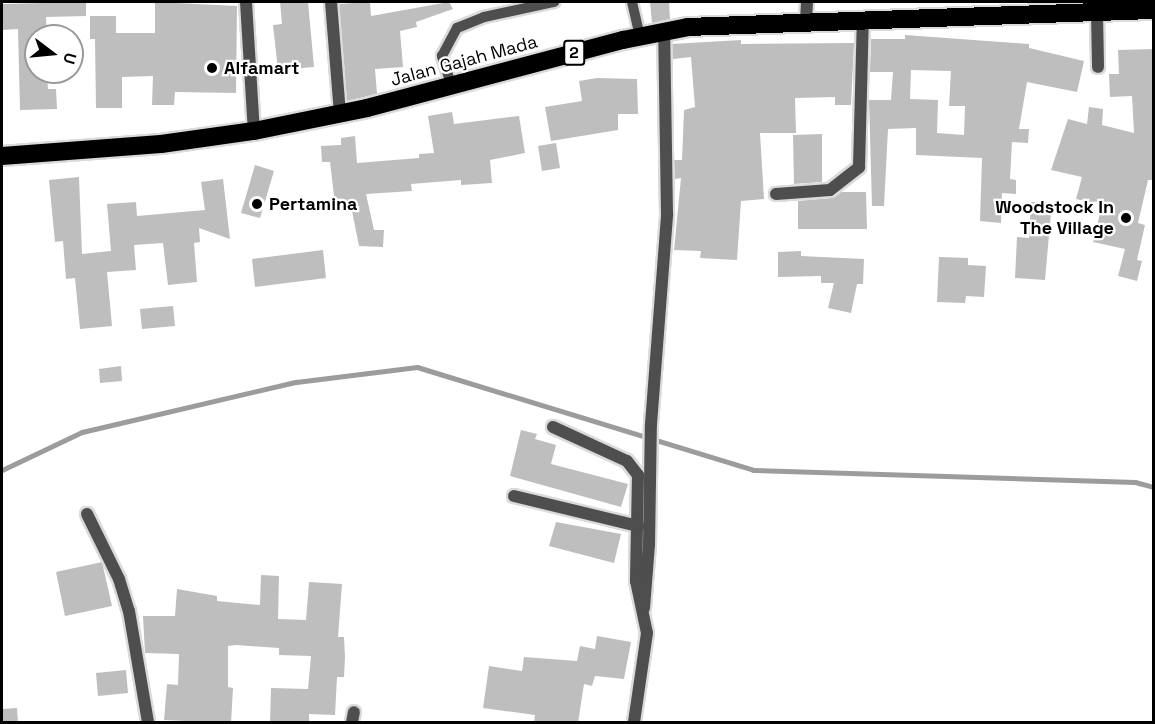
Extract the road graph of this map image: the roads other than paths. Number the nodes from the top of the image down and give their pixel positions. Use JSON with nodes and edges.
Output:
{"nodes":[{"id":1,"x":246,"y":2,"type":"edge"},
{"id":2,"x":331,"y":2,"type":"edge"},
{"id":3,"x":554,"y":2,"type":"edge"},
{"id":4,"x":632,"y":2,"type":"edge"},
{"id":5,"x":807,"y":2,"type":"edge"},
{"id":6,"x":1052,"y":8,"type":"edge"},
{"id":7,"x":1154,"y":10,"type":"edge"},
{"id":8,"x":1097,"y":13,"type":"junction"},
{"id":9,"x":863,"y":19,"type":"junction"},
{"id":10,"x":806,"y":21,"type":"junction"},
{"id":11,"x":663,"y":30,"type":"junction"},
{"id":12,"x":640,"y":36,"type":"junction"},
{"id":13,"x":1098,"y":68,"type":"dead end"},
{"id":14,"x":452,"y":87,"type":"junction"},
{"id":15,"x":340,"y":112,"type":"junction"},
{"id":16,"x":254,"y":131,"type":"junction"},
{"id":17,"x":2,"y":156,"type":"edge"},
{"id":18,"x":776,"y":194,"type":"dead end"},
{"id":19,"x":553,"y":427,"type":"dead end"},
{"id":20,"x":514,"y":496,"type":"dead end"},
{"id":21,"x":87,"y":514,"type":"dead end"},
{"id":22,"x":638,"y":526,"type":"junction"},
{"id":23,"x":644,"y":608,"type":"junction"},
{"id":24,"x":148,"y":723,"type":"edge"},
{"id":25,"x":634,"y":723,"type":"edge"}],
"edges":[{"from":1,"to":16,"type":"street"},
{"from":2,"to":15,"type":"street"},
{"from":3,"to":14,"type":"lane"},
{"from":4,"to":12,"type":"lane"},
{"from":5,"to":10,"type":"street"},
{"from":6,"to":8,"type":"highway","name":"Jalan Gajah Mada","number":"2"},
{"from":6,"to":9,"type":"highway","name":"Jalan Gajah Mada","number":"2"},
{"from":7,"to":8,"type":"highway","name":"Jalan Gajah Mada","number":"2"},
{"from":8,"to":13,"type":"street"},
{"from":9,"to":10,"type":"highway","name":"Jalan Gajah Mada","number":"2"},
{"from":9,"to":18,"type":"street"},
{"from":10,"to":11,"type":"highway","name":"Jalan Gajah Mada","number":"2"},
{"from":11,"to":12,"type":"highway","name":"Jalan Gajah Mada","number":"2"},
{"from":11,"to":23,"type":"street"},
{"from":12,"to":14,"type":"highway","name":"Jalan Gajah Mada","number":"2"},
{"from":14,"to":15,"type":"highway","name":"Jalan Gajah Mada","number":"2"},
{"from":15,"to":16,"type":"highway","name":"Jalan Gajah Mada","number":"2"},
{"from":16,"to":17,"type":"highway","name":"Jalan Gajah Mada","number":"2"},
{"from":19,"to":22,"type":"street"},
{"from":20,"to":22,"type":"street"},
{"from":21,"to":24,"type":"street"},
{"from":22,"to":23,"type":"street"},
{"from":23,"to":25,"type":"street"}]}
